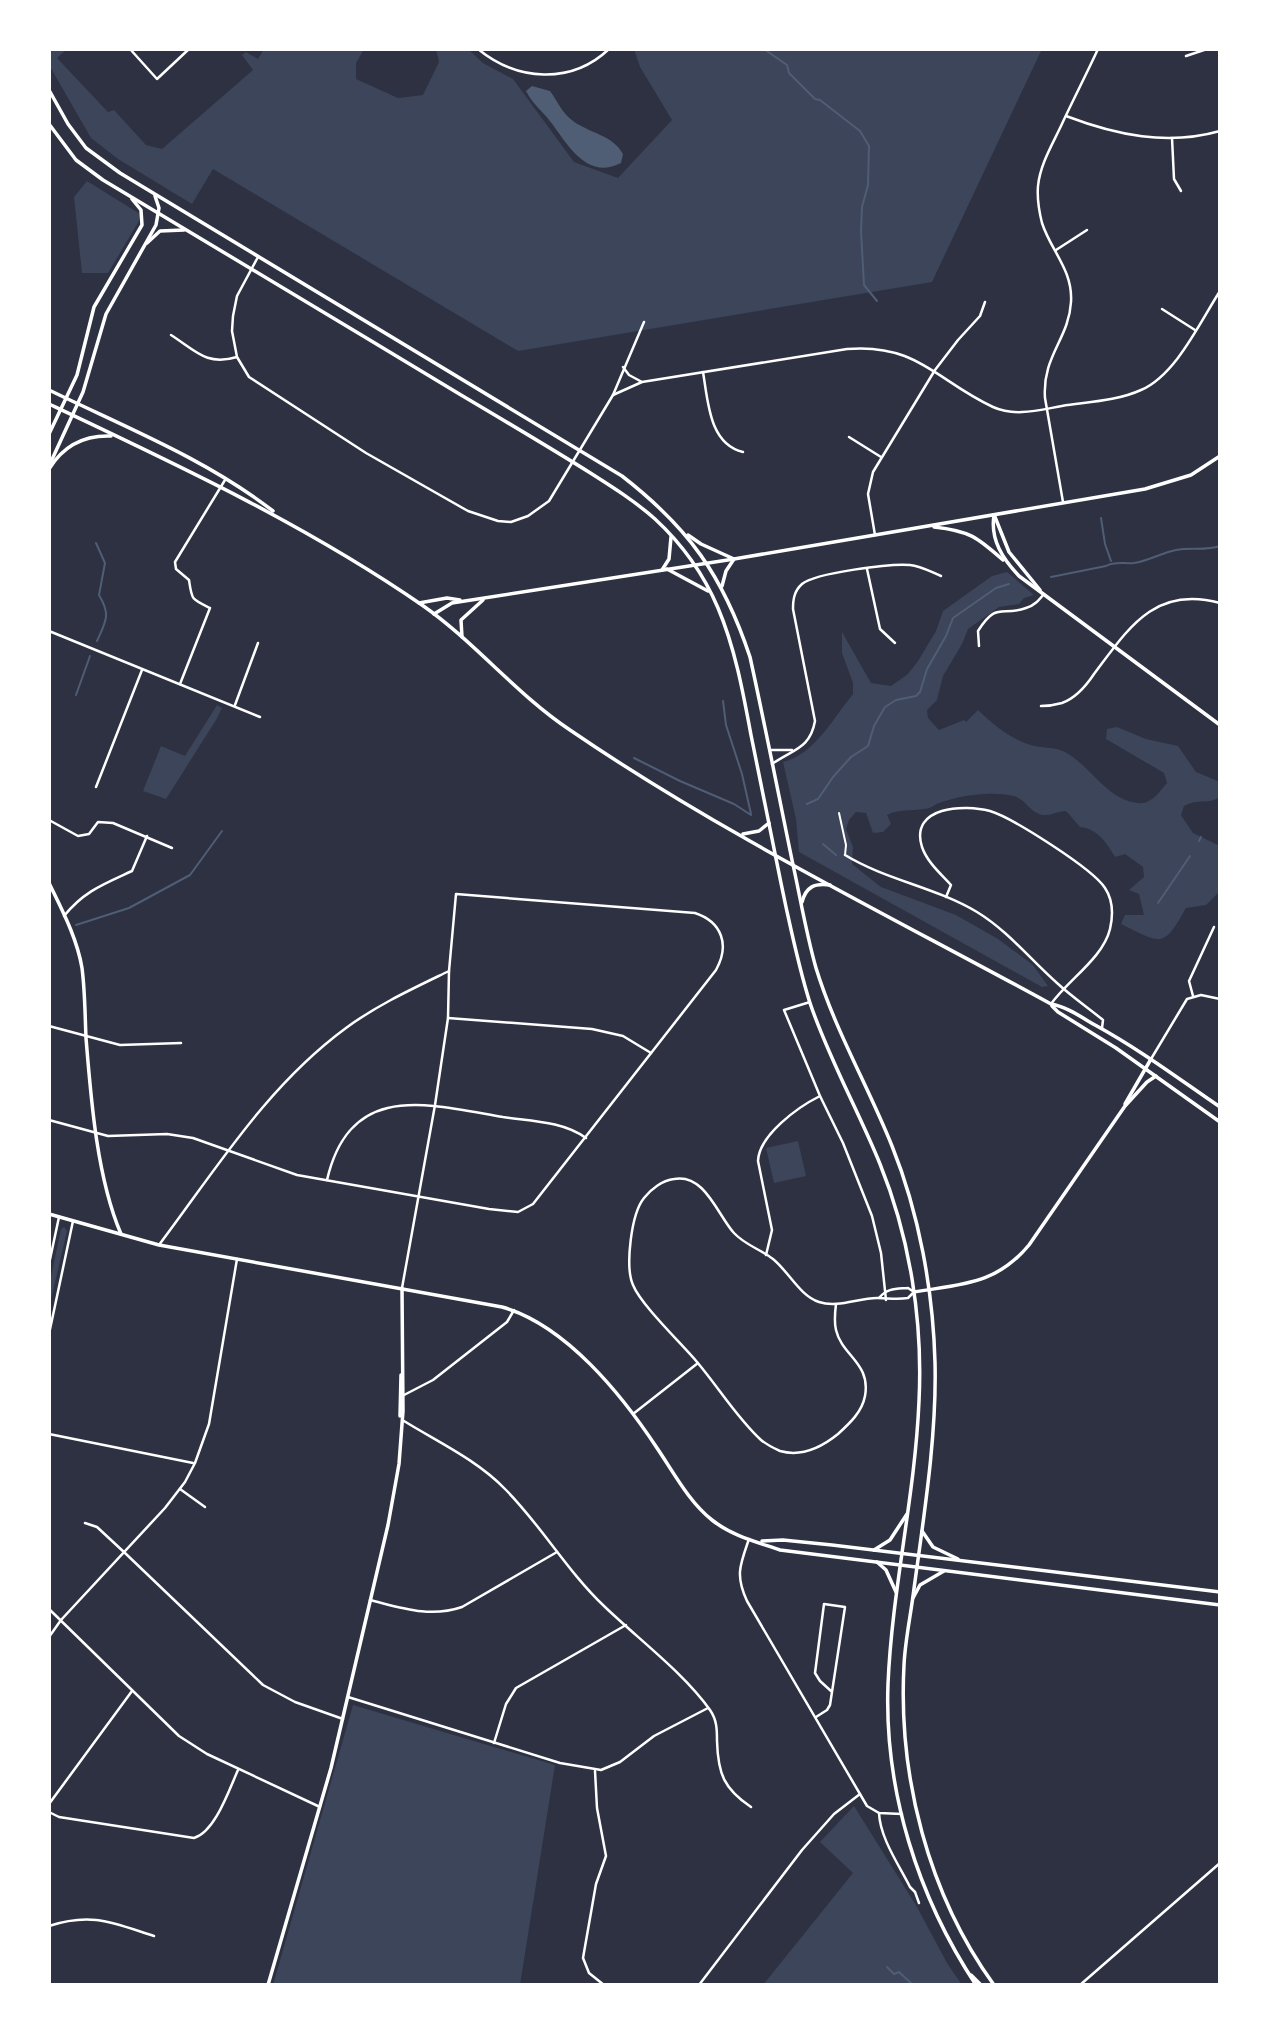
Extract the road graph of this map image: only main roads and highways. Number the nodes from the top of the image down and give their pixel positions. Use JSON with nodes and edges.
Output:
{"nodes":[{"id":1,"x":49,"y":90,"type":"edge"},
{"id":2,"x":49,"y":124,"type":"edge"},
{"id":3,"x":153,"y":193,"type":"junction"},
{"id":4,"x":128,"y":195,"type":"junction"},
{"id":5,"x":159,"y":214,"type":"junction"},
{"id":6,"x":186,"y":230,"type":"junction"},
{"id":7,"x":142,"y":248,"type":"junction"},
{"id":8,"x":49,"y":390,"type":"edge"},
{"id":9,"x":66,"y":399,"type":"junction"},
{"id":10,"x":49,"y":404,"type":"edge"},
{"id":11,"x":78,"y":404,"type":"junction"},
{"id":12,"x":61,"y":410,"type":"junction"},
{"id":13,"x":72,"y":415,"type":"junction"},
{"id":14,"x":49,"y":433,"type":"edge"},
{"id":15,"x":115,"y":436,"type":"junction"},
{"id":16,"x":1220,"y":456,"type":"edge"},
{"id":17,"x":49,"y":468,"type":"edge"},
{"id":18,"x":994,"y":515,"type":"junction"},
{"id":19,"x":283,"y":519,"type":"junction"},
{"id":20,"x":928,"y":526,"type":"junction"},
{"id":21,"x":683,"y":532,"type":"junction"},
{"id":22,"x":671,"y":535,"type":"junction"},
{"id":23,"x":734,"y":559,"type":"junction"},
{"id":24,"x":708,"y":563,"type":"junction"},
{"id":25,"x":693,"y":565,"type":"junction"},
{"id":26,"x":1010,"y":566,"type":"junction"},
{"id":27,"x":665,"y":570,"type":"junction"},
{"id":28,"x":722,"y":588,"type":"junction"},
{"id":29,"x":709,"y":591,"type":"junction"},
{"id":30,"x":1044,"y":594,"type":"junction"},
{"id":31,"x":484,"y":599,"type":"junction"},
{"id":32,"x":465,"y":601,"type":"junction"},
{"id":33,"x":419,"y":603,"type":"junction"},
{"id":34,"x":434,"y":614,"type":"junction"},
{"id":35,"x":462,"y":637,"type":"junction"},
{"id":36,"x":1220,"y":725,"type":"edge"},
{"id":37,"x":769,"y":823,"type":"junction"},
{"id":38,"x":740,"y":834,"type":"junction"},
{"id":39,"x":775,"y":853,"type":"junction"},
{"id":40,"x":793,"y":864,"type":"junction"},
{"id":41,"x":49,"y":883,"type":"edge"},
{"id":42,"x":832,"y":885,"type":"junction"},
{"id":43,"x":802,"y":904,"type":"junction"},
{"id":44,"x":1051,"y":1004,"type":"junction"},
{"id":45,"x":1151,"y":1059,"type":"junction"},
{"id":46,"x":1145,"y":1068,"type":"junction"},
{"id":47,"x":1156,"y":1076,"type":"junction"},
{"id":48,"x":1125,"y":1106,"type":"junction"},
{"id":49,"x":1220,"y":1107,"type":"edge"},
{"id":50,"x":1220,"y":1122,"type":"edge"},
{"id":51,"x":49,"y":1214,"type":"edge"},
{"id":52,"x":121,"y":1235,"type":"junction"},
{"id":53,"x":402,"y":1288,"type":"junction"},
{"id":54,"x":928,"y":1289,"type":"junction"},
{"id":55,"x":914,"y":1292,"type":"junction"},
{"id":56,"x":402,"y":1370,"type":"junction"},
{"id":57,"x":401,"y":1419,"type":"junction"},
{"id":58,"x":908,"y":1513,"type":"junction"},
{"id":59,"x":921,"y":1530,"type":"junction"},
{"id":60,"x":760,"y":1542,"type":"junction"},
{"id":61,"x":874,"y":1550,"type":"junction"},
{"id":62,"x":903,"y":1553,"type":"junction"},
{"id":63,"x":918,"y":1555,"type":"junction"},
{"id":64,"x":958,"y":1559,"type":"junction"},
{"id":65,"x":877,"y":1562,"type":"junction"},
{"id":66,"x":901,"y":1565,"type":"junction"},
{"id":67,"x":916,"y":1567,"type":"junction"},
{"id":68,"x":944,"y":1571,"type":"junction"},
{"id":69,"x":1220,"y":1591,"type":"edge"},
{"id":70,"x":897,"y":1596,"type":"junction"},
{"id":71,"x":912,"y":1600,"type":"junction"},
{"id":72,"x":1220,"y":1605,"type":"edge"},
{"id":73,"x":967,"y":1971,"type":"junction"},
{"id":74,"x":268,"y":1985,"type":"edge"},
{"id":75,"x":976,"y":1985,"type":"edge"},
{"id":76,"x":981,"y":1985,"type":"edge"},
{"id":77,"x":994,"y":1985,"type":"edge"}],
"edges":[{"from":1,"to":3,"type":"main road"},
{"from":2,"to":4,"type":"main road"},
{"from":3,"to":5,"type":"main road"},
{"from":3,"to":21,"type":"main road"},
{"from":4,"to":5,"type":"main road"},
{"from":4,"to":9,"type":"main road"},
{"from":5,"to":6,"type":"main road"},
{"from":5,"to":7,"type":"main road"},
{"from":6,"to":7,"type":"main road"},
{"from":6,"to":22,"type":"main road"},
{"from":7,"to":11,"type":"main road"},
{"from":8,"to":9,"type":"main road"},
{"from":9,"to":11,"type":"main road"},
{"from":9,"to":12,"type":"main road"},
{"from":10,"to":12,"type":"main road"},
{"from":11,"to":13,"type":"main road"},
{"from":11,"to":19,"type":"main road"},
{"from":12,"to":13,"type":"main road"},
{"from":12,"to":14,"type":"main road"},
{"from":13,"to":15,"type":"main road"},
{"from":13,"to":17,"type":"main road"},
{"from":15,"to":17,"type":"main road"},
{"from":15,"to":19,"type":"main road"},
{"from":16,"to":18,"type":"main road"},
{"from":18,"to":20,"type":"main road"},
{"from":18,"to":26,"type":"main road"},
{"from":18,"to":30,"type":"main road"},
{"from":19,"to":33,"type":"main road"},
{"from":20,"to":23,"type":"main road"},
{"from":20,"to":26,"type":"main road"},
{"from":21,"to":23,"type":"main road"},
{"from":21,"to":24,"type":"main road"},
{"from":22,"to":25,"type":"main road"},
{"from":22,"to":27,"type":"main road"},
{"from":23,"to":24,"type":"main road"},
{"from":23,"to":28,"type":"main road"},
{"from":24,"to":25,"type":"main road"},
{"from":24,"to":28,"type":"main road"},
{"from":25,"to":27,"type":"main road"},
{"from":25,"to":29,"type":"main road"},
{"from":26,"to":30,"type":"main road"},
{"from":27,"to":29,"type":"main road"},
{"from":27,"to":31,"type":"main road"},
{"from":28,"to":40,"type":"main road"},
{"from":29,"to":37,"type":"main road"},
{"from":30,"to":36,"type":"main road"},
{"from":31,"to":32,"type":"main road"},
{"from":31,"to":35,"type":"main road"},
{"from":32,"to":33,"type":"main road"},
{"from":32,"to":34,"type":"main road"},
{"from":33,"to":34,"type":"main road"},
{"from":34,"to":35,"type":"main road"},
{"from":35,"to":38,"type":"main road"},
{"from":37,"to":38,"type":"main road"},
{"from":37,"to":39,"type":"main road"},
{"from":38,"to":39,"type":"main road"},
{"from":39,"to":40,"type":"main road"},
{"from":39,"to":55,"type":"main road"},
{"from":40,"to":42,"type":"main road"},
{"from":40,"to":43,"type":"main road"},
{"from":41,"to":52,"type":"main road"},
{"from":42,"to":43,"type":"main road"},
{"from":42,"to":44,"type":"main road"},
{"from":43,"to":54,"type":"main road"},
{"from":44,"to":45,"type":"main road"},
{"from":44,"to":46,"type":"main road"},
{"from":45,"to":46,"type":"main road"},
{"from":45,"to":49,"type":"main road"},
{"from":46,"to":47,"type":"main road"},
{"from":46,"to":48,"type":"main road"},
{"from":47,"to":48,"type":"main road"},
{"from":47,"to":50,"type":"main road"},
{"from":48,"to":54,"type":"main road"},
{"from":51,"to":52,"type":"main road"},
{"from":52,"to":53,"type":"main road"},
{"from":53,"to":56,"type":"main road"},
{"from":53,"to":60,"type":"main road"},
{"from":54,"to":55,"type":"main road"},
{"from":54,"to":59,"type":"main road"},
{"from":55,"to":58,"type":"main road"},
{"from":56,"to":57,"type":"main road"},
{"from":56,"to":57,"type":"main road"},
{"from":57,"to":74,"type":"main road"},
{"from":58,"to":61,"type":"main road"},
{"from":58,"to":62,"type":"main road"},
{"from":59,"to":63,"type":"main road"},
{"from":59,"to":64,"type":"main road"},
{"from":60,"to":61,"type":"main road"},
{"from":60,"to":65,"type":"main road"},
{"from":61,"to":62,"type":"main road"},
{"from":62,"to":63,"type":"main road"},
{"from":62,"to":66,"type":"main road"},
{"from":63,"to":64,"type":"main road"},
{"from":63,"to":67,"type":"main road"},
{"from":64,"to":69,"type":"main road"},
{"from":65,"to":66,"type":"main road"},
{"from":65,"to":70,"type":"main road"},
{"from":66,"to":67,"type":"main road"},
{"from":66,"to":70,"type":"main road"},
{"from":67,"to":68,"type":"main road"},
{"from":67,"to":71,"type":"main road"},
{"from":68,"to":71,"type":"main road"},
{"from":68,"to":72,"type":"main road"},
{"from":70,"to":73,"type":"main road"},
{"from":71,"to":77,"type":"main road"},
{"from":73,"to":75,"type":"main road"},
{"from":73,"to":76,"type":"main road"}]}
